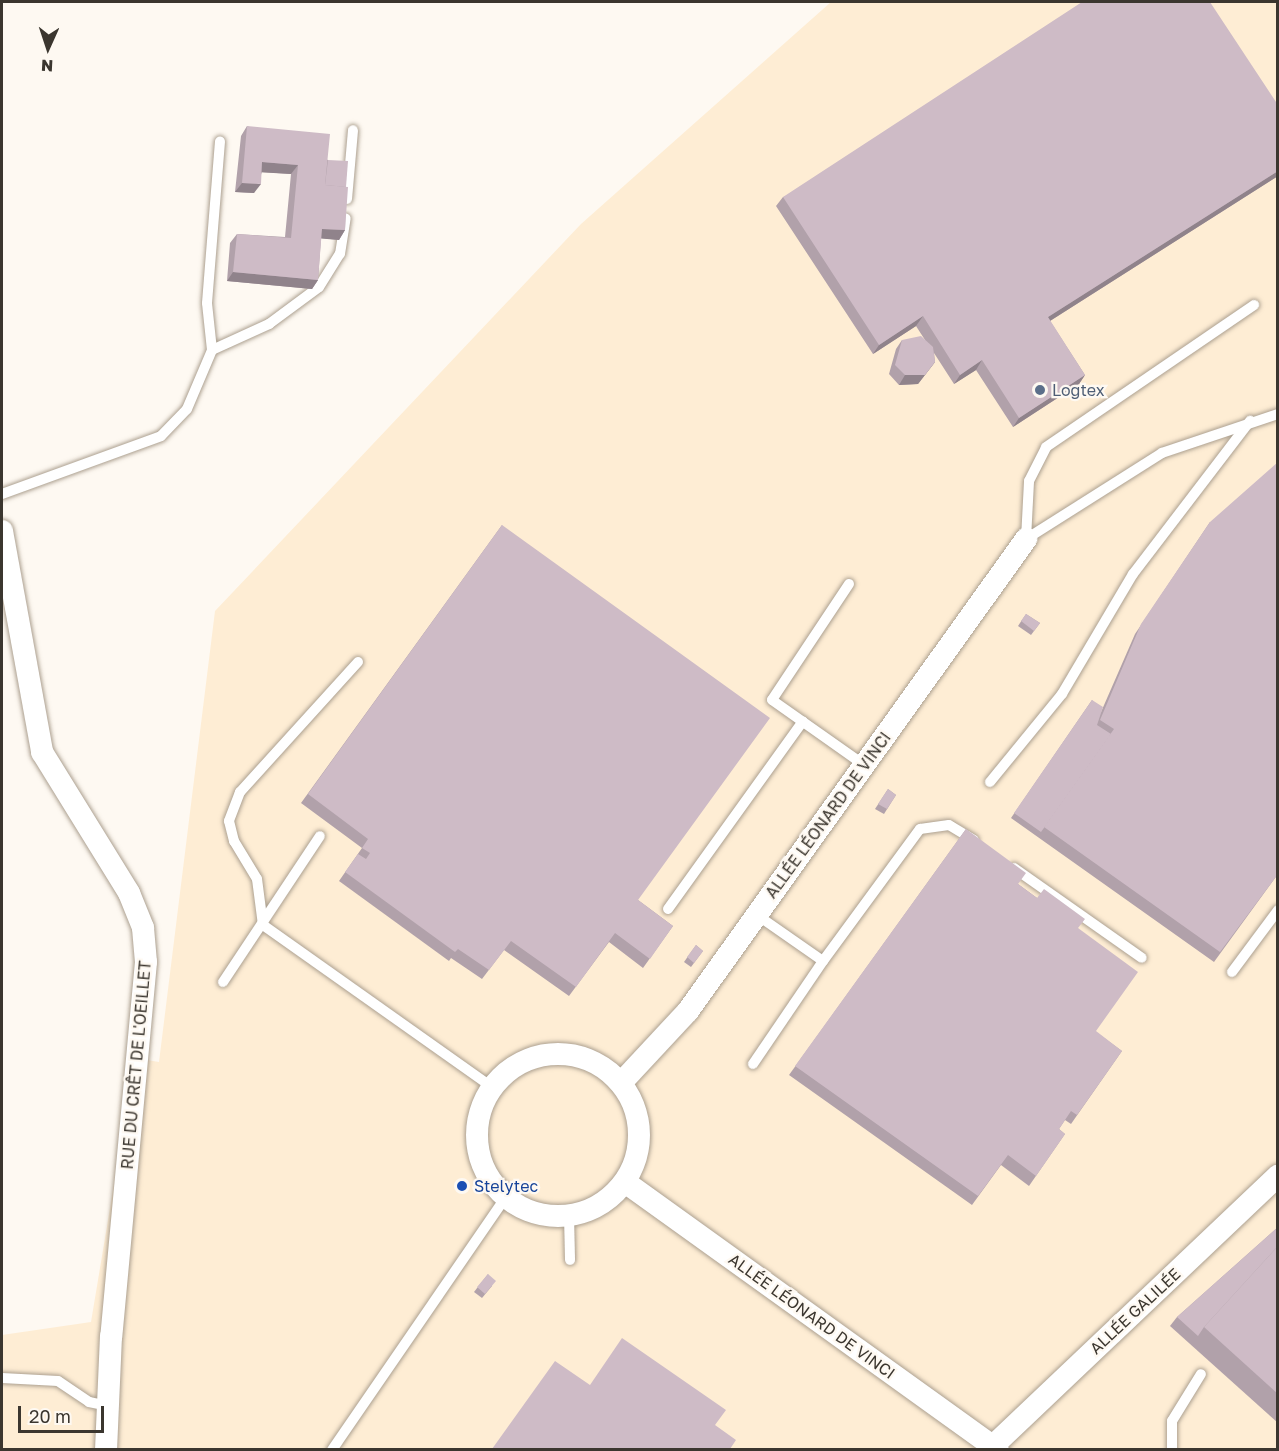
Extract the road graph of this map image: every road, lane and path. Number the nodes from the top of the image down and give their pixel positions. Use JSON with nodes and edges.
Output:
{"nodes":[{"id":1,"x":353,"y":130,"type":"dead end"},
{"id":2,"x":220,"y":142,"type":"dead end"},
{"id":3,"x":1254,"y":305,"type":"dead end"},
{"id":4,"x":212,"y":350,"type":"junction"},
{"id":5,"x":1278,"y":414,"type":"edge"},
{"id":6,"x":1250,"y":421,"type":"junction"},
{"id":7,"x":2,"y":494,"type":"edge"},
{"id":8,"x":2,"y":531,"type":"edge"},
{"id":9,"x":1026,"y":539,"type":"junction"},
{"id":10,"x":849,"y":584,"type":"dead end"},
{"id":11,"x":358,"y":662,"type":"dead end"},
{"id":12,"x":803,"y":722,"type":"junction"},
{"id":13,"x":864,"y":765,"type":"junction"},
{"id":14,"x":990,"y":782,"type":"dead end"},
{"id":15,"x":320,"y":836,"type":"dead end"},
{"id":16,"x":981,"y":845,"type":"edge"},
{"id":17,"x":1000,"y":858,"type":"edge"},
{"id":18,"x":668,"y":909,"type":"dead end"},
{"id":19,"x":1278,"y":910,"type":"edge"},
{"id":20,"x":757,"y":915,"type":"junction"},
{"id":21,"x":263,"y":925,"type":"junction"},
{"id":22,"x":1142,"y":958,"type":"dead end"},
{"id":23,"x":823,"y":961,"type":"junction"},
{"id":24,"x":1232,"y":972,"type":"dead end"},
{"id":25,"x":223,"y":982,"type":"dead end"},
{"id":26,"x":753,"y":1064,"type":"dead end"},
{"id":27,"x":621,"y":1083,"type":"junction"},
{"id":28,"x":492,"y":1088,"type":"junction"},
{"id":29,"x":1278,"y":1176,"type":"edge"},
{"id":30,"x":625,"y":1182,"type":"junction"},
{"id":31,"x":505,"y":1198,"type":"junction"},
{"id":32,"x":569,"y":1215,"type":"junction"},
{"id":33,"x":570,"y":1260,"type":"dead end"},
{"id":34,"x":1201,"y":1374,"type":"dead end"},
{"id":35,"x":2,"y":1378,"type":"edge"},
{"id":36,"x":108,"y":1406,"type":"junction"},
{"id":37,"x":993,"y":1448,"type":"edge"},
{"id":38,"x":106,"y":1449,"type":"edge"},
{"id":39,"x":332,"y":1449,"type":"edge"},
{"id":40,"x":1172,"y":1449,"type":"edge"}],
"edges":[{"from":1,"to":4,"type":"lane"},
{"from":2,"to":4,"type":"lane"},
{"from":3,"to":9,"type":"lane"},
{"from":4,"to":7,"type":"lane"},
{"from":5,"to":6,"type":"lane"},
{"from":6,"to":9,"type":"lane"},
{"from":6,"to":14,"type":"lane"},
{"from":8,"to":36,"type":"street","name":"RUE DU CRÊT DE L'OEILLET"},
{"from":9,"to":13,"type":"street","name":"ALLÉE LÉONARD DE VINCI"},
{"from":10,"to":12,"type":"lane"},
{"from":11,"to":21,"type":"lane"},
{"from":12,"to":13,"type":"lane"},
{"from":12,"to":18,"type":"lane"},
{"from":13,"to":20,"type":"street","name":"ALLÉE LÉONARD DE VINCI"},
{"from":15,"to":21,"type":"lane"},
{"from":16,"to":23,"type":"lane"},
{"from":17,"to":22,"type":"lane"},
{"from":19,"to":24,"type":"lane"},
{"from":20,"to":23,"type":"lane"},
{"from":20,"to":27,"type":"street","name":"ALLÉE LÉONARD DE VINCI"},
{"from":21,"to":25,"type":"lane"},
{"from":21,"to":28,"type":"lane"},
{"from":23,"to":26,"type":"lane"},
{"from":27,"to":28,"type":"street"},
{"from":27,"to":30,"type":"street"},
{"from":28,"to":31,"type":"street"},
{"from":29,"to":37,"type":"street","name":"ALLÉE GALILÉE"},
{"from":30,"to":32,"type":"street"},
{"from":30,"to":37,"type":"street","name":"ALLÉE LÉONARD DE VINCI"},
{"from":31,"to":32,"type":"street"},
{"from":31,"to":39,"type":"lane"},
{"from":32,"to":33,"type":"lane"},
{"from":34,"to":40,"type":"lane"},
{"from":35,"to":36,"type":"lane"},
{"from":36,"to":38,"type":"street","name":"RUE DU CRÊT DE L'OEILLET"}]}
